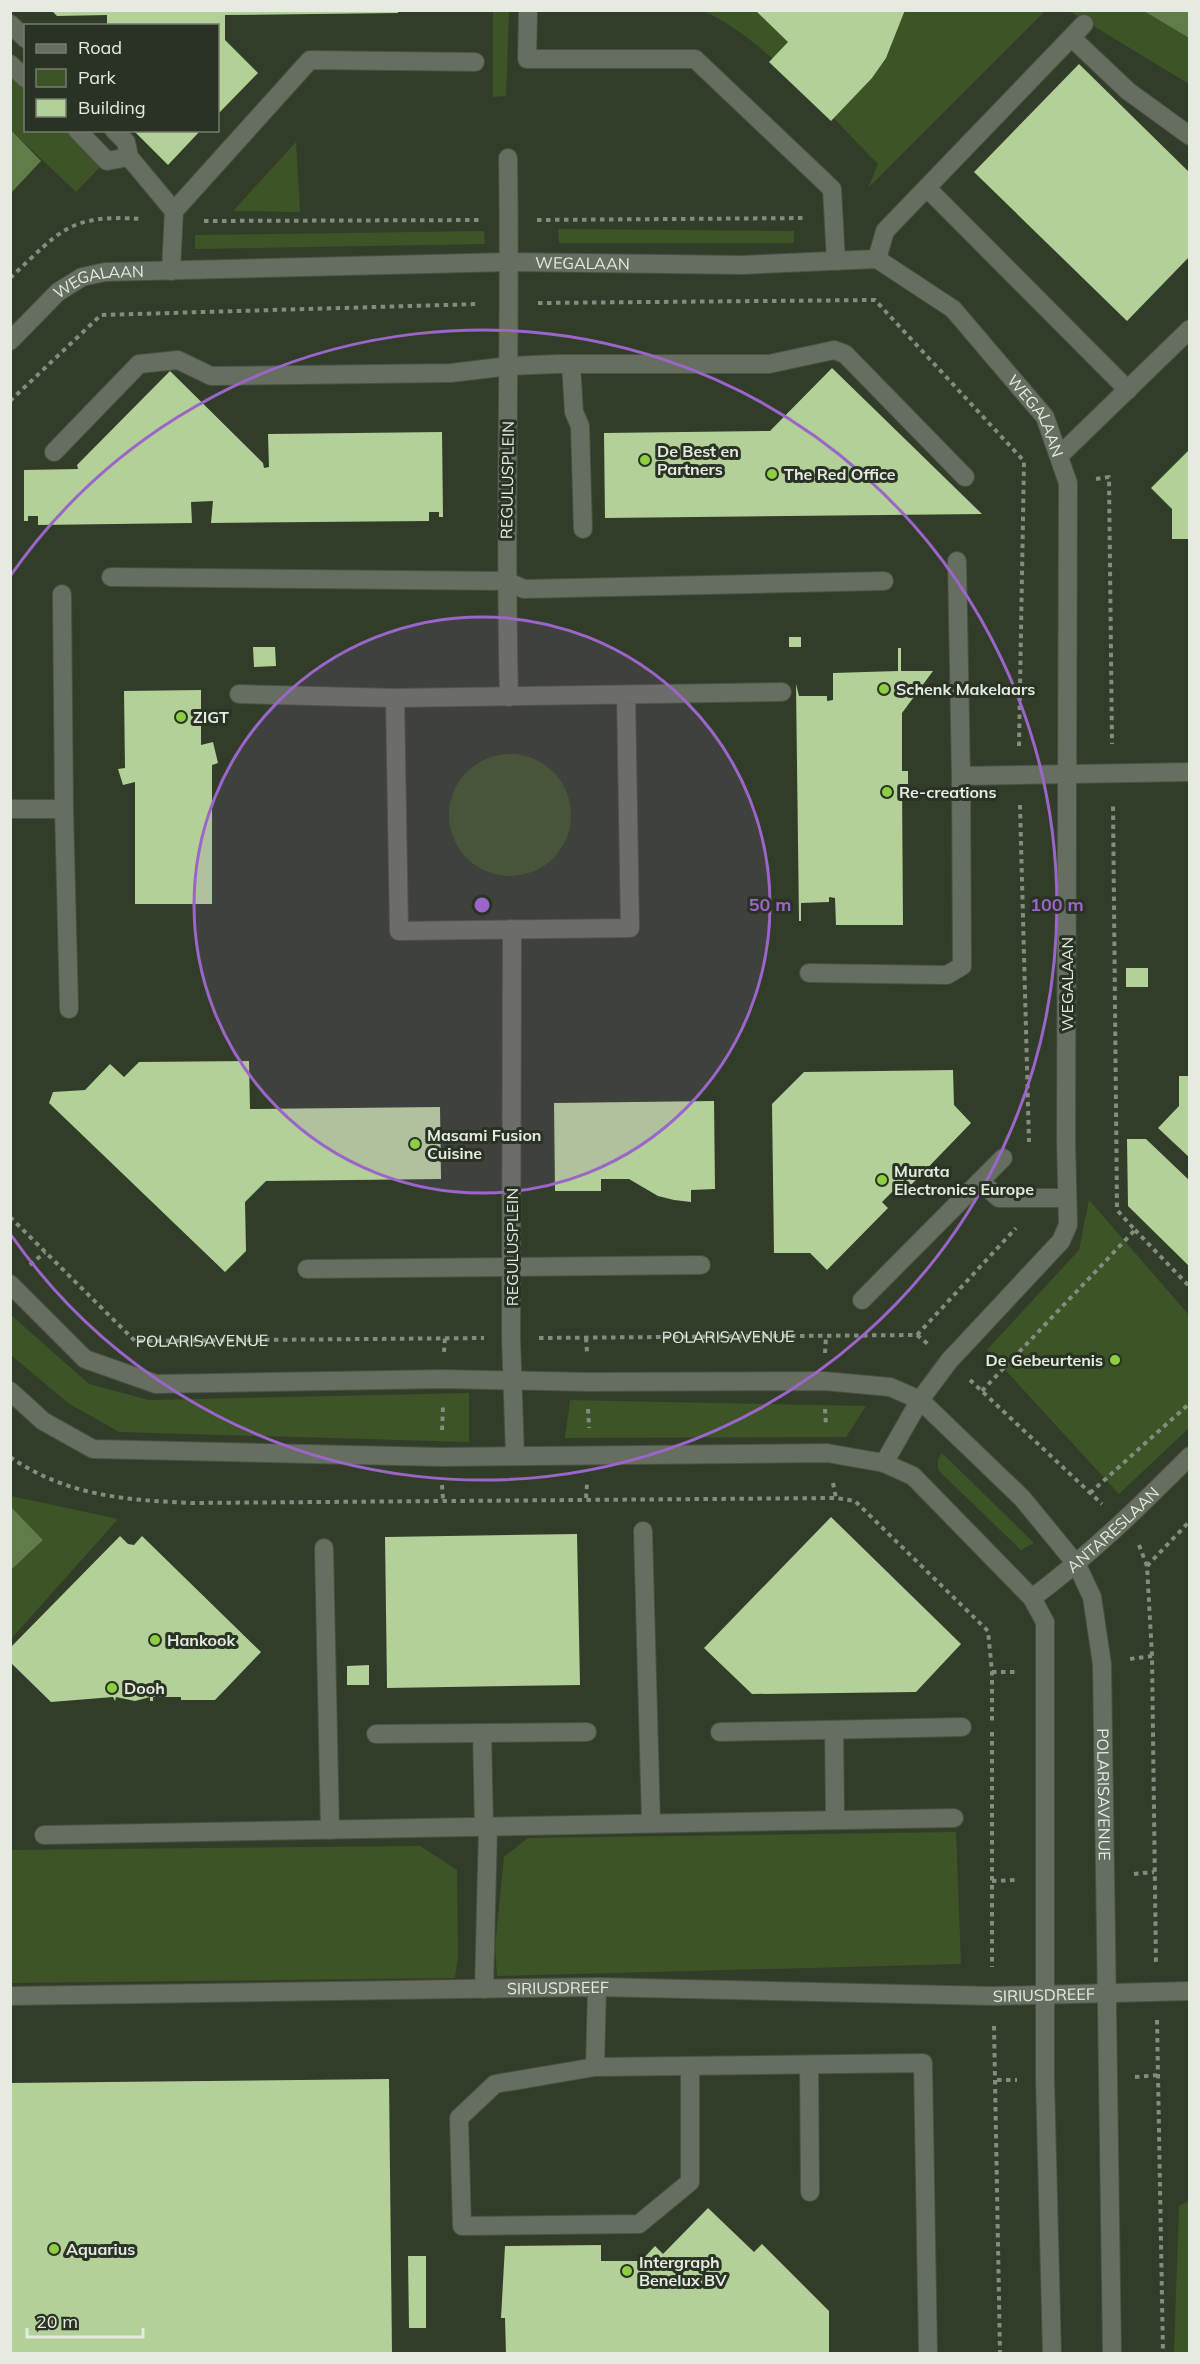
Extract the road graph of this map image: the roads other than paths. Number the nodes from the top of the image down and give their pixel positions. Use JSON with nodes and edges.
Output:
{"nodes":[{"id":1,"x":528,"y":10,"type":"edge"},
{"id":2,"x":10,"y":24,"type":"edge"},
{"id":3,"x":1084,"y":24,"type":"dead end"},
{"id":4,"x":24,"y":37,"type":"edge"},
{"id":5,"x":1072,"y":38,"type":"junction"},
{"id":6,"x":475,"y":62,"type":"dead end"},
{"id":7,"x":10,"y":64,"type":"edge"},
{"id":8,"x":24,"y":77,"type":"edge"},
{"id":9,"x":79,"y":132,"type":"edge"},
{"id":10,"x":116,"y":132,"type":"edge"},
{"id":11,"x":1190,"y":136,"type":"edge"},
{"id":12,"x":129,"y":157,"type":"junction"},
{"id":13,"x":508,"y":158,"type":"dead end"},
{"id":14,"x":927,"y":188,"type":"junction"},
{"id":15,"x":174,"y":216,"type":"junction"},
{"id":16,"x":877,"y":259,"type":"junction"},
{"id":17,"x":836,"y":261,"type":"junction"},
{"id":18,"x":510,"y":262,"type":"junction"},
{"id":19,"x":171,"y":271,"type":"junction"},
{"id":20,"x":1190,"y":328,"type":"edge"},
{"id":21,"x":10,"y":341,"type":"edge"},
{"id":22,"x":571,"y":364,"type":"junction"},
{"id":23,"x":509,"y":366,"type":"junction"},
{"id":24,"x":1128,"y":390,"type":"junction"},
{"id":25,"x":54,"y":452,"type":"dead end"},
{"id":26,"x":1059,"y":456,"type":"junction"},
{"id":27,"x":965,"y":477,"type":"dead end"},
{"id":28,"x":583,"y":529,"type":"dead end"},
{"id":29,"x":957,"y":561,"type":"dead end"},
{"id":30,"x":111,"y":577,"type":"dead end"},
{"id":31,"x":506,"y":581,"type":"junction"},
{"id":32,"x":884,"y":581,"type":"dead end"},
{"id":33,"x":62,"y":594,"type":"dead end"},
{"id":34,"x":782,"y":692,"type":"dead end"},
{"id":35,"x":239,"y":694,"type":"dead end"},
{"id":36,"x":626,"y":695,"type":"junction"},
{"id":37,"x":509,"y":697,"type":"junction"},
{"id":38,"x":395,"y":698,"type":"junction"},
{"id":39,"x":1190,"y":772,"type":"edge"},
{"id":40,"x":1068,"y":773,"type":"junction"},
{"id":41,"x":961,"y":776,"type":"junction"},
{"id":42,"x":10,"y":809,"type":"edge"},
{"id":43,"x":64,"y":809,"type":"junction"},
{"id":44,"x":512,"y":929,"type":"junction"},
{"id":45,"x":809,"y":973,"type":"dead end"},
{"id":46,"x":69,"y":1009,"type":"dead end"},
{"id":47,"x":1002,"y":1158,"type":"dead end"},
{"id":48,"x":980,"y":1181,"type":"junction"},
{"id":49,"x":1067,"y":1198,"type":"junction"},
{"id":50,"x":701,"y":1264,"type":"dead end"},
{"id":51,"x":513,"y":1267,"type":"junction"},
{"id":52,"x":307,"y":1269,"type":"dead end"},
{"id":53,"x":10,"y":1284,"type":"edge"},
{"id":54,"x":862,"y":1300,"type":"dead end"},
{"id":55,"x":513,"y":1382,"type":"junction"},
{"id":56,"x":10,"y":1391,"type":"edge"},
{"id":57,"x":920,"y":1400,"type":"junction"},
{"id":58,"x":515,"y":1456,"type":"junction"},
{"id":59,"x":1190,"y":1456,"type":"edge"},
{"id":60,"x":884,"y":1463,"type":"junction"},
{"id":61,"x":643,"y":1531,"type":"dead end"},
{"id":62,"x":324,"y":1548,"type":"dead end"},
{"id":63,"x":1077,"y":1565,"type":"junction"},
{"id":64,"x":1032,"y":1598,"type":"junction"},
{"id":65,"x":962,"y":1727,"type":"dead end"},
{"id":66,"x":834,"y":1730,"type":"junction"},
{"id":67,"x":587,"y":1732,"type":"dead end"},
{"id":68,"x":720,"y":1732,"type":"dead end"},
{"id":69,"x":482,"y":1733,"type":"junction"},
{"id":70,"x":376,"y":1734,"type":"dead end"},
{"id":71,"x":954,"y":1818,"type":"dead end"},
{"id":72,"x":835,"y":1820,"type":"junction"},
{"id":73,"x":651,"y":1822,"type":"junction"},
{"id":74,"x":486,"y":1827,"type":"junction"},
{"id":75,"x":330,"y":1830,"type":"junction"},
{"id":76,"x":44,"y":1836,"type":"dead end"},
{"id":77,"x":597,"y":1987,"type":"junction"},
{"id":78,"x":484,"y":1989,"type":"junction"},
{"id":79,"x":1190,"y":1991,"type":"edge"},
{"id":80,"x":1105,"y":1994,"type":"junction"},
{"id":81,"x":10,"y":1995,"type":"edge"},
{"id":82,"x":1044,"y":1995,"type":"junction"},
{"id":83,"x":809,"y":2065,"type":"junction"},
{"id":84,"x":690,"y":2066,"type":"junction"},
{"id":85,"x":595,"y":2067,"type":"junction"},
{"id":86,"x":810,"y":2192,"type":"dead end"},
{"id":87,"x":928,"y":2354,"type":"edge"},
{"id":88,"x":1052,"y":2354,"type":"edge"},
{"id":89,"x":1112,"y":2354,"type":"edge"}],
"edges":[{"from":1,"to":17,"type":"street"},
{"from":2,"to":4,"type":"street"},
{"from":3,"to":5,"type":"street"},
{"from":5,"to":11,"type":"street"},
{"from":5,"to":14,"type":"street"},
{"from":6,"to":15,"type":"street"},
{"from":7,"to":8,"type":"street"},
{"from":9,"to":12,"type":"street"},
{"from":10,"to":12,"type":"street"},
{"from":12,"to":15,"type":"street"},
{"from":13,"to":18,"type":"street","name":"REGULUSPLEIN"},
{"from":14,"to":16,"type":"street"},
{"from":14,"to":24,"type":"street"},
{"from":15,"to":19,"type":"street"},
{"from":16,"to":17,"type":"street","name":"WEGALAAN"},
{"from":16,"to":26,"type":"street","name":"WEGALAAN"},
{"from":17,"to":18,"type":"street","name":"WEGALAAN"},
{"from":18,"to":19,"type":"street","name":"WEGALAAN"},
{"from":18,"to":23,"type":"street","name":"REGULUSPLEIN"},
{"from":19,"to":21,"type":"street","name":"WEGALAAN"},
{"from":20,"to":24,"type":"street"},
{"from":22,"to":23,"type":"street"},
{"from":22,"to":27,"type":"street"},
{"from":22,"to":28,"type":"street"},
{"from":23,"to":25,"type":"street"},
{"from":23,"to":31,"type":"street","name":"REGULUSPLEIN"},
{"from":24,"to":26,"type":"street"},
{"from":26,"to":40,"type":"street","name":"WEGALAAN"},
{"from":29,"to":41,"type":"street"},
{"from":30,"to":31,"type":"street"},
{"from":31,"to":32,"type":"street"},
{"from":31,"to":37,"type":"street","name":"REGULUSPLEIN"},
{"from":33,"to":43,"type":"street"},
{"from":34,"to":36,"type":"street"},
{"from":35,"to":38,"type":"street"},
{"from":36,"to":37,"type":"street"},
{"from":36,"to":44,"type":"street"},
{"from":37,"to":38,"type":"street"},
{"from":38,"to":44,"type":"street"},
{"from":39,"to":40,"type":"street"},
{"from":40,"to":41,"type":"street"},
{"from":40,"to":49,"type":"street","name":"WEGALAAN"},
{"from":41,"to":45,"type":"street"},
{"from":42,"to":43,"type":"street"},
{"from":43,"to":46,"type":"street"},
{"from":44,"to":51,"type":"street","name":"REGULUSPLEIN"},
{"from":47,"to":48,"type":"street"},
{"from":48,"to":49,"type":"street"},
{"from":48,"to":54,"type":"street"},
{"from":49,"to":57,"type":"street","name":"WEGALAAN"},
{"from":50,"to":51,"type":"street"},
{"from":51,"to":52,"type":"street"},
{"from":51,"to":55,"type":"street","name":"REGULUSPLEIN"},
{"from":53,"to":55,"type":"street","name":"POLARISAVENUE"},
{"from":55,"to":57,"type":"street","name":"POLARISAVENUE"},
{"from":55,"to":58,"type":"street","name":"REGULUSPLEIN"},
{"from":56,"to":58,"type":"street"},
{"from":57,"to":60,"type":"street","name":"WEGALAAN"},
{"from":57,"to":63,"type":"street","name":"POLARISAVENUE"},
{"from":58,"to":60,"type":"street"},
{"from":59,"to":63,"type":"street","name":"ANTARESLAAN"},
{"from":60,"to":64,"type":"street"},
{"from":61,"to":73,"type":"street"},
{"from":62,"to":75,"type":"street"},
{"from":63,"to":64,"type":"street","name":"ANTARESLAAN"},
{"from":63,"to":80,"type":"street","name":"POLARISAVENUE"},
{"from":64,"to":82,"type":"street"},
{"from":65,"to":66,"type":"street"},
{"from":66,"to":68,"type":"street"},
{"from":66,"to":72,"type":"street"},
{"from":67,"to":69,"type":"street"},
{"from":69,"to":70,"type":"street"},
{"from":69,"to":74,"type":"street"},
{"from":71,"to":72,"type":"street"},
{"from":72,"to":73,"type":"street"},
{"from":73,"to":74,"type":"street"},
{"from":74,"to":75,"type":"street"},
{"from":74,"to":78,"type":"street"},
{"from":75,"to":76,"type":"street"},
{"from":77,"to":78,"type":"street","name":"SIRIUSDREEF"},
{"from":77,"to":82,"type":"street","name":"SIRIUSDREEF"},
{"from":77,"to":85,"type":"street"},
{"from":78,"to":81,"type":"street","name":"SIRIUSDREEF"},
{"from":79,"to":80,"type":"street","name":"SIRIUSDREEF"},
{"from":80,"to":82,"type":"street","name":"SIRIUSDREEF"},
{"from":80,"to":89,"type":"street","name":"POLARISAVENUE"},
{"from":82,"to":88,"type":"street"},
{"from":83,"to":84,"type":"street"},
{"from":83,"to":86,"type":"street"},
{"from":83,"to":87,"type":"street"},
{"from":84,"to":85,"type":"street"},
{"from":84,"to":85,"type":"street"}]}
